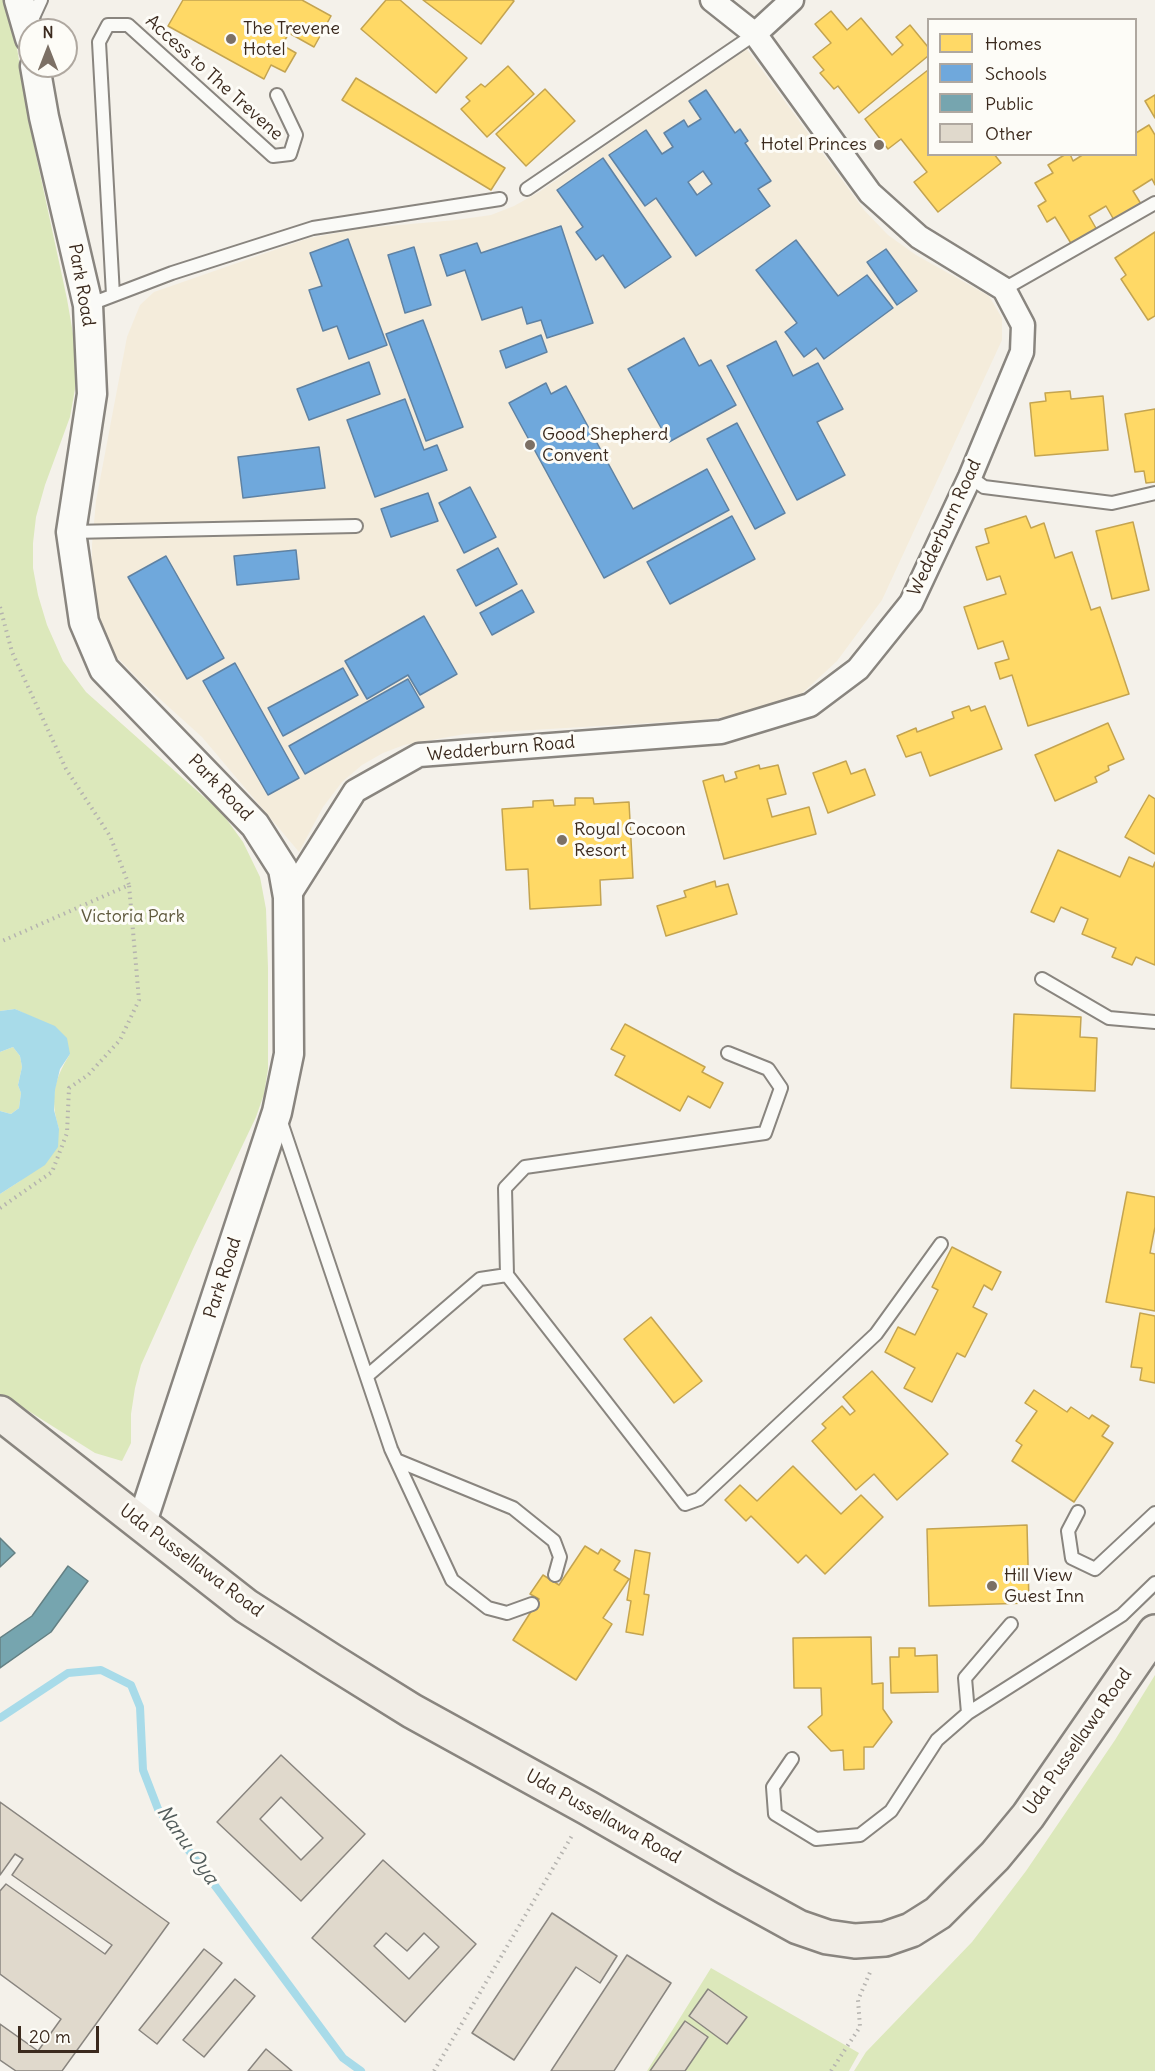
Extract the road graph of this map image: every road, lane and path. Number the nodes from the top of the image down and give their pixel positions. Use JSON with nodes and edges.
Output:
{"nodes":[{"id":1,"x":19,"y":0,"type":"edge"},
{"id":2,"x":40,"y":0,"type":"edge"},
{"id":3,"x":712,"y":0,"type":"edge"},
{"id":4,"x":792,"y":0,"type":"edge"},
{"id":5,"x":24,"y":18,"type":"edge"},
{"id":6,"x":34,"y":18,"type":"edge"},
{"id":7,"x":755,"y":34,"type":"junction"},
{"id":8,"x":37,"y":78,"type":"edge"},
{"id":9,"x":277,"y":95,"type":"dead end"},
{"id":10,"x":527,"y":189,"type":"dead end"},
{"id":11,"x":500,"y":199,"type":"dead end"},
{"id":12,"x":1155,"y":203,"type":"edge"},
{"id":13,"x":1004,"y":289,"type":"junction"},
{"id":14,"x":101,"y":300,"type":"junction"},
{"id":15,"x":970,"y":477,"type":"junction"},
{"id":16,"x":1155,"y":493,"type":"edge"},
{"id":17,"x":356,"y":526,"type":"dead end"},
{"id":18,"x":71,"y":532,"type":"junction"},
{"id":19,"x":0,"y":607,"type":"edge"},
{"id":20,"x":129,"y":885,"type":"junction"},
{"id":21,"x":288,"y":897,"type":"junction"},
{"id":22,"x":0,"y":942,"type":"edge"},
{"id":23,"x":1042,"y":979,"type":"dead end"},
{"id":24,"x":1155,"y":1022,"type":"edge"},
{"id":25,"x":728,"y":1053,"type":"dead end"},
{"id":26,"x":277,"y":1112,"type":"junction"},
{"id":27,"x":0,"y":1208,"type":"edge"},
{"id":28,"x":941,"y":1244,"type":"dead end"},
{"id":29,"x":507,"y":1275,"type":"junction"},
{"id":30,"x":367,"y":1376,"type":"junction"},
{"id":31,"x":0,"y":1413,"type":"edge"},
{"id":32,"x":396,"y":1460,"type":"junction"},
{"id":33,"x":1078,"y":1512,"type":"dead end"},
{"id":34,"x":1155,"y":1513,"type":"edge"},
{"id":35,"x":141,"y":1525,"type":"junction"},
{"id":36,"x":555,"y":1575,"type":"dead end"},
{"id":37,"x":1155,"y":1584,"type":"edge"},
{"id":38,"x":532,"y":1604,"type":"dead end"},
{"id":39,"x":1011,"y":1624,"type":"dead end"},
{"id":40,"x":1155,"y":1632,"type":"edge"},
{"id":41,"x":968,"y":1713,"type":"junction"},
{"id":42,"x":792,"y":1759,"type":"dead end"},
{"id":43,"x":588,"y":1808,"type":"junction"},
{"id":44,"x":885,"y":1939,"type":"junction"},
{"id":45,"x":434,"y":2071,"type":"edge"},
{"id":46,"x":831,"y":2071,"type":"edge"}],
"edges":[{"from":1,"to":5,"type":"street"},
{"from":2,"to":6,"type":"lane"},
{"from":3,"to":7,"type":"street"},
{"from":4,"to":7,"type":"street"},
{"from":7,"to":10,"type":"lane"},
{"from":7,"to":13,"type":"street"},
{"from":8,"to":14,"type":"street","name":"Park Road"},
{"from":9,"to":14,"type":"lane","name":"Access to The Trevene"},
{"from":11,"to":14,"type":"lane"},
{"from":12,"to":13,"type":"lane"},
{"from":13,"to":15,"type":"street","name":"Wedderburn Road"},
{"from":14,"to":18,"type":"street","name":"Park Road"},
{"from":15,"to":16,"type":"lane"},
{"from":15,"to":21,"type":"street","name":"Wedderburn Road"},
{"from":17,"to":18,"type":"lane"},
{"from":18,"to":21,"type":"street","name":"Park Road"},
{"from":19,"to":20,"type":"path"},
{"from":20,"to":22,"type":"path"},
{"from":20,"to":27,"type":"path"},
{"from":21,"to":26,"type":"street","name":"Park Road"},
{"from":23,"to":24,"type":"lane"},
{"from":25,"to":29,"type":"lane"},
{"from":26,"to":30,"type":"lane"},
{"from":26,"to":35,"type":"street","name":"Park Road"},
{"from":28,"to":29,"type":"lane"},
{"from":29,"to":30,"type":"lane"},
{"from":30,"to":32,"type":"lane"},
{"from":31,"to":35,"type":"main road","name":"Uda Pussellawa Road"},
{"from":32,"to":36,"type":"lane"},
{"from":32,"to":38,"type":"lane"},
{"from":33,"to":34,"type":"lane"},
{"from":35,"to":43,"type":"main road","name":"Uda Pussellawa Road"},
{"from":37,"to":41,"type":"lane"},
{"from":39,"to":41,"type":"lane"},
{"from":40,"to":44,"type":"main road","name":"Uda Pussellawa Road"},
{"from":41,"to":42,"type":"lane"},
{"from":43,"to":44,"type":"main road","name":"Uda Pussellawa Road"},
{"from":43,"to":45,"type":"path"},
{"from":44,"to":46,"type":"path"}]}
